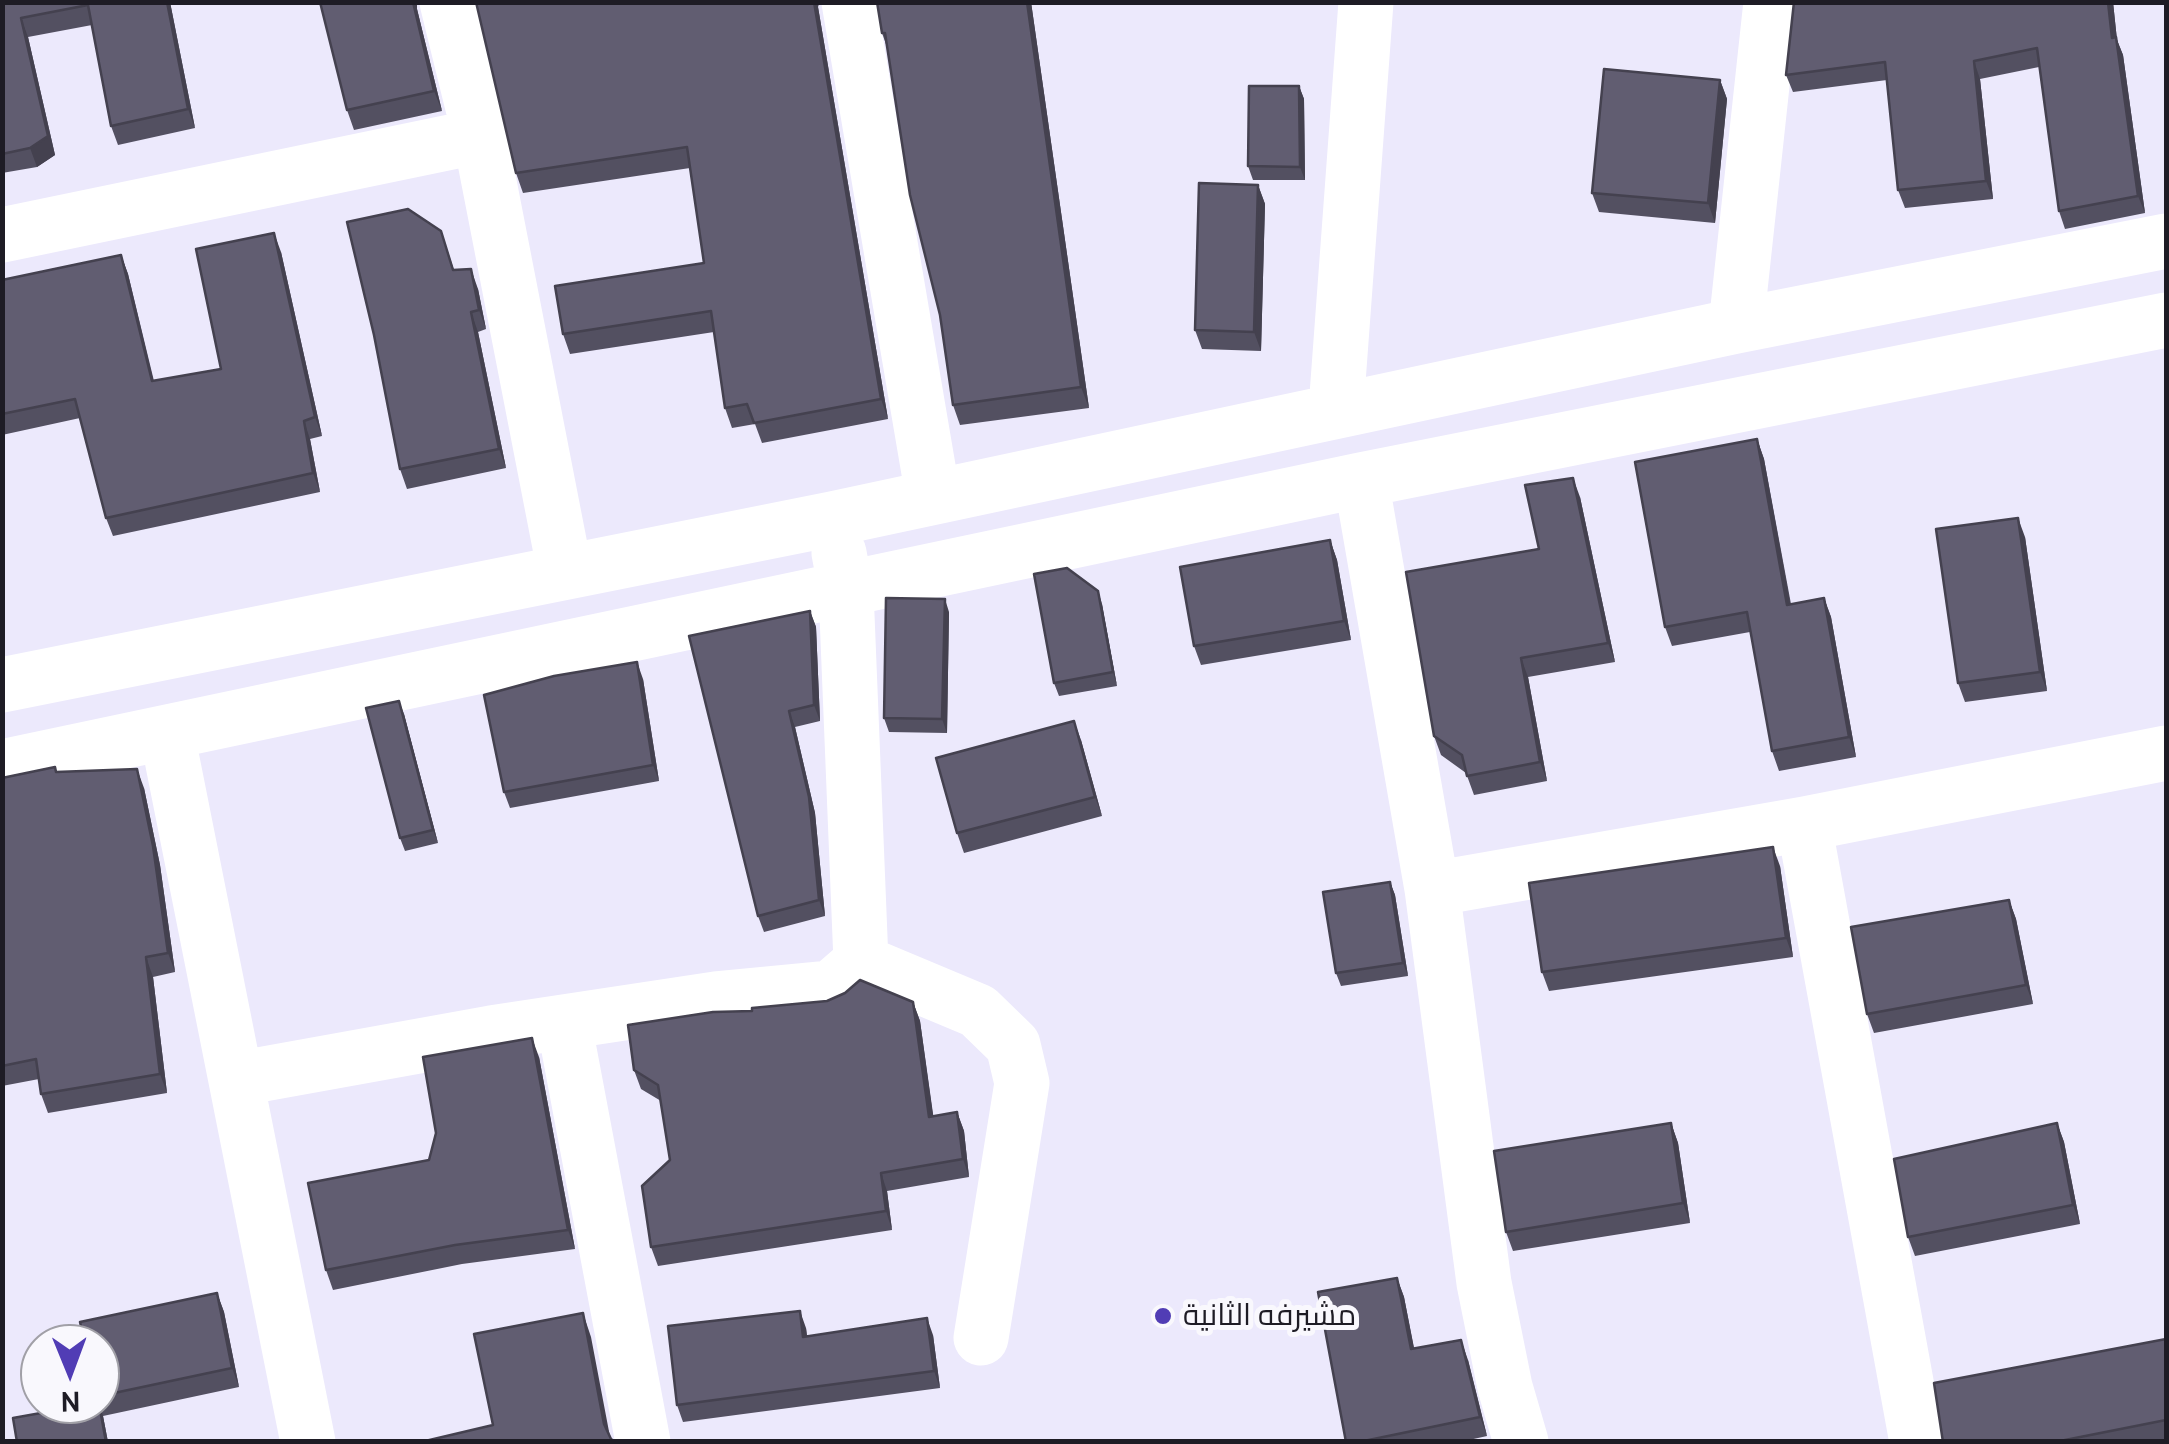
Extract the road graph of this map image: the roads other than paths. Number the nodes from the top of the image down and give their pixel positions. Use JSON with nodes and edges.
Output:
{"nodes":[{"id":1,"x":447,"y":2,"type":"edge"},
{"id":2,"x":849,"y":2,"type":"edge"},
{"id":3,"x":1366,"y":2,"type":"edge"},
{"id":4,"x":1771,"y":2,"type":"edge"},
{"id":5,"x":480,"y":136,"type":"junction"},
{"id":6,"x":2,"y":234,"type":"edge"},
{"id":7,"x":2166,"y":242,"type":"edge"},
{"id":8,"x":2166,"y":320,"type":"edge"},
{"id":9,"x":1736,"y":326,"type":"junction"},
{"id":10,"x":1336,"y":410,"type":"junction"},
{"id":11,"x":1360,"y":480,"type":"junction"},
{"id":12,"x":933,"y":496,"type":"junction"},
{"id":13,"x":832,"y":519,"type":"junction"},
{"id":14,"x":565,"y":572,"type":"junction"},
{"id":15,"x":846,"y":590,"type":"junction"},
{"id":16,"x":2,"y":684,"type":"edge"},
{"id":17,"x":167,"y":734,"type":"junction"},
{"id":18,"x":2166,"y":753,"type":"edge"},
{"id":19,"x":2,"y":767,"type":"edge"},
{"id":20,"x":1804,"y":824,"type":"junction"},
{"id":21,"x":1432,"y":889,"type":"junction"},
{"id":22,"x":861,"y":962,"type":"junction"},
{"id":23,"x":564,"y":1023,"type":"junction"},
{"id":24,"x":236,"y":1079,"type":"junction"},
{"id":25,"x":981,"y":1338,"type":"dead end"},
{"id":26,"x":308,"y":1442,"type":"edge"},
{"id":27,"x":643,"y":1442,"type":"edge"},
{"id":28,"x":1521,"y":1442,"type":"edge"},
{"id":29,"x":1916,"y":1442,"type":"edge"}],
"edges":[{"from":1,"to":5,"type":"street"},
{"from":2,"to":12,"type":"street"},
{"from":3,"to":10,"type":"street"},
{"from":4,"to":9,"type":"street"},
{"from":5,"to":6,"type":"street"},
{"from":5,"to":14,"type":"street"},
{"from":7,"to":9,"type":"street"},
{"from":8,"to":11,"type":"street"},
{"from":9,"to":10,"type":"street"},
{"from":10,"to":12,"type":"street"},
{"from":11,"to":15,"type":"street"},
{"from":11,"to":21,"type":"street"},
{"from":12,"to":13,"type":"street"},
{"from":13,"to":14,"type":"street"},
{"from":13,"to":15,"type":"street"},
{"from":14,"to":16,"type":"street"},
{"from":15,"to":17,"type":"street"},
{"from":15,"to":22,"type":"street"},
{"from":17,"to":19,"type":"street"},
{"from":17,"to":24,"type":"street"},
{"from":18,"to":20,"type":"street"},
{"from":20,"to":21,"type":"street"},
{"from":20,"to":29,"type":"street"},
{"from":21,"to":28,"type":"street"},
{"from":22,"to":23,"type":"street"},
{"from":22,"to":25,"type":"street"},
{"from":23,"to":24,"type":"street"},
{"from":23,"to":27,"type":"street"},
{"from":24,"to":26,"type":"street"}]}
